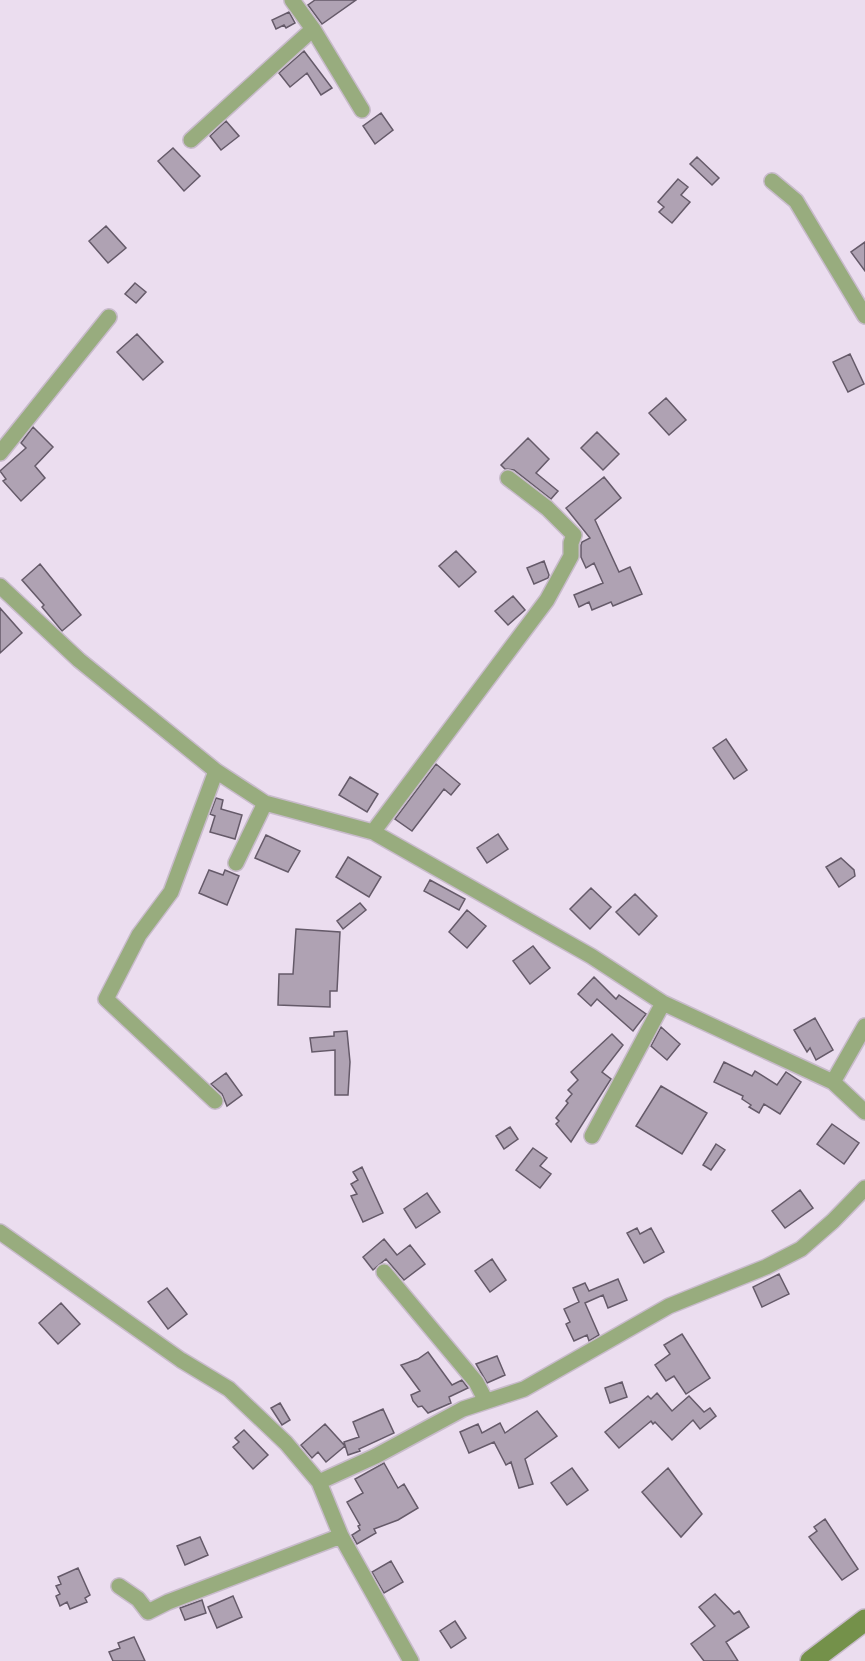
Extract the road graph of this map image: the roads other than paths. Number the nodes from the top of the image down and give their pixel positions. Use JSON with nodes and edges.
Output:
{"nodes":[{"id":1,"x":292,"y":0,"type":"edge"},
{"id":2,"x":313,"y":28,"type":"junction"},
{"id":3,"x":362,"y":110,"type":"dead end"},
{"id":4,"x":191,"y":140,"type":"dead end"},
{"id":5,"x":772,"y":182,"type":"dead end"},
{"id":6,"x":865,"y":316,"type":"edge"},
{"id":7,"x":109,"y":317,"type":"dead end"},
{"id":8,"x":0,"y":453,"type":"edge"},
{"id":9,"x":508,"y":478,"type":"dead end"},
{"id":10,"x":0,"y":586,"type":"edge"},
{"id":11,"x":216,"y":771,"type":"junction"},
{"id":12,"x":265,"y":803,"type":"junction"},
{"id":13,"x":374,"y":832,"type":"junction"},
{"id":14,"x":236,"y":863,"type":"dead end"},
{"id":15,"x":663,"y":1004,"type":"junction"},
{"id":16,"x":865,"y":1026,"type":"edge"},
{"id":17,"x":833,"y":1082,"type":"junction"},
{"id":18,"x":215,"y":1101,"type":"dead end"},
{"id":19,"x":865,"y":1112,"type":"edge"},
{"id":20,"x":592,"y":1136,"type":"dead end"},
{"id":21,"x":865,"y":1188,"type":"edge"},
{"id":22,"x":0,"y":1232,"type":"edge"},
{"id":23,"x":384,"y":1272,"type":"dead end"},
{"id":24,"x":486,"y":1401,"type":"junction"},
{"id":25,"x":320,"y":1482,"type":"junction"},
{"id":26,"x":342,"y":1536,"type":"junction"},
{"id":27,"x":119,"y":1586,"type":"dead end"},
{"id":28,"x":865,"y":1620,"type":"edge"},
{"id":29,"x":411,"y":1661,"type":"edge"},
{"id":30,"x":811,"y":1661,"type":"edge"}],
"edges":[{"from":1,"to":2,"type":"street"},
{"from":2,"to":3,"type":"street"},
{"from":2,"to":4,"type":"street"},
{"from":5,"to":6,"type":"street"},
{"from":7,"to":8,"type":"street"},
{"from":9,"to":13,"type":"street"},
{"from":10,"to":11,"type":"street"},
{"from":11,"to":12,"type":"street"},
{"from":11,"to":18,"type":"street"},
{"from":12,"to":13,"type":"street"},
{"from":12,"to":14,"type":"street"},
{"from":13,"to":15,"type":"street"},
{"from":15,"to":17,"type":"street"},
{"from":15,"to":20,"type":"street"},
{"from":16,"to":17,"type":"street"},
{"from":17,"to":19,"type":"street"},
{"from":21,"to":24,"type":"street"},
{"from":22,"to":25,"type":"street"},
{"from":23,"to":24,"type":"street"},
{"from":24,"to":25,"type":"street"},
{"from":25,"to":26,"type":"street"},
{"from":26,"to":27,"type":"street"},
{"from":26,"to":29,"type":"street"},
{"from":28,"to":30,"type":"street"}]}
